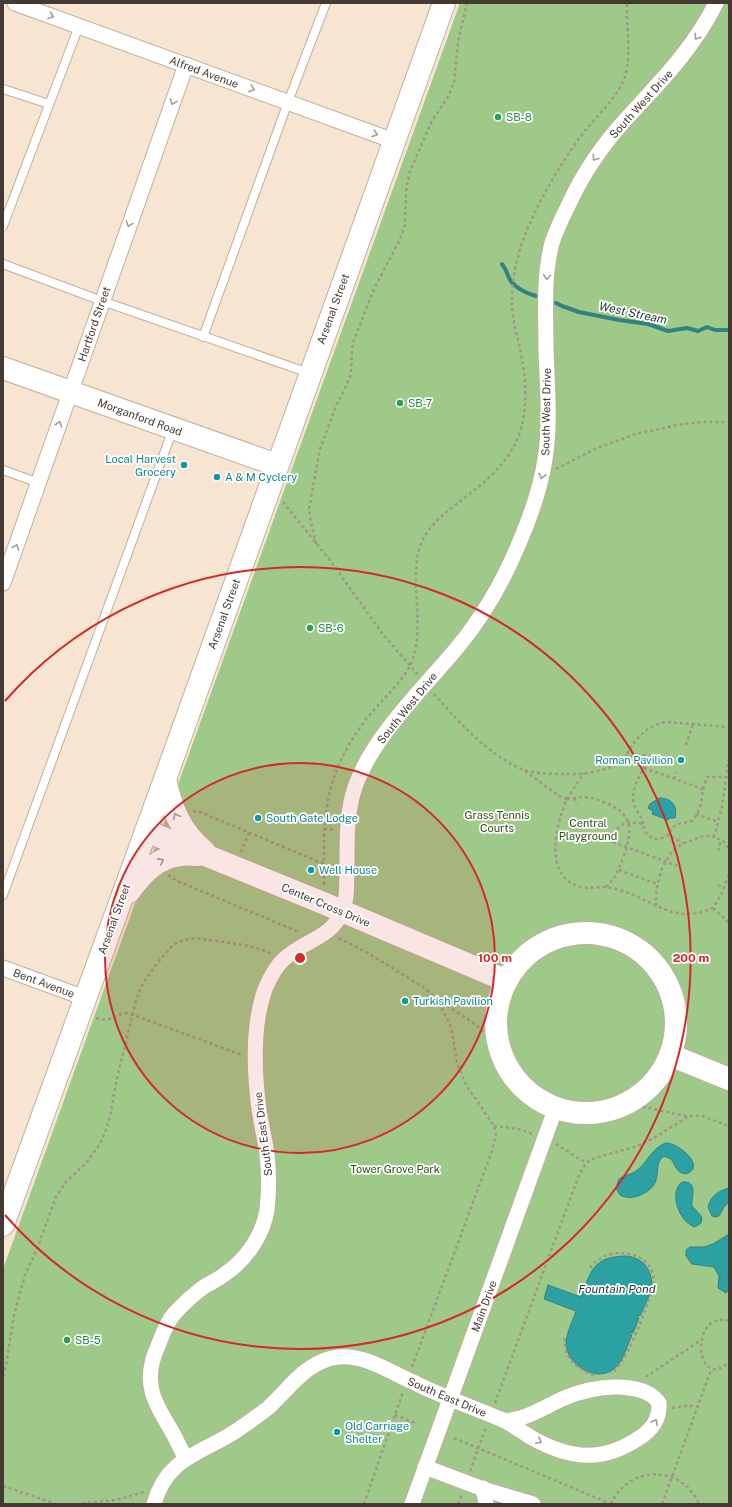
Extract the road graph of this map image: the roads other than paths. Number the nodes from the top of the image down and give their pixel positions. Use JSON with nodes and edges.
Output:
{"nodes":[{"id":1,"x":14,"y":3,"type":"edge"},
{"id":2,"x":326,"y":3,"type":"edge"},
{"id":3,"x":444,"y":3,"type":"edge"},
{"id":4,"x":716,"y":3,"type":"edge"},
{"id":5,"x":79,"y":26,"type":"junction"},
{"id":6,"x":186,"y":65,"type":"junction"},
{"id":7,"x":3,"y":89,"type":"edge"},
{"id":8,"x":288,"y":102,"type":"junction"},
{"id":9,"x":49,"y":104,"type":"junction"},
{"id":10,"x":394,"y":141,"type":"junction"},
{"id":11,"x":3,"y":226,"type":"edge"},
{"id":12,"x":3,"y":264,"type":"edge"},
{"id":13,"x":102,"y":301,"type":"junction"},
{"id":14,"x":203,"y":337,"type":"junction"},
{"id":15,"x":3,"y":368,"type":"edge"},
{"id":16,"x":310,"y":374,"type":"junction"},
{"id":17,"x":71,"y":392,"type":"junction"},
{"id":18,"x":173,"y":429,"type":"junction"},
{"id":19,"x":277,"y":465,"type":"junction"},
{"id":20,"x":3,"y":470,"type":"edge"},
{"id":21,"x":39,"y":483,"type":"junction"},
{"id":22,"x":3,"y":584,"type":"edge"},
{"id":23,"x":165,"y":779,"type":"junction"},
{"id":24,"x":146,"y":831,"type":"junction"},
{"id":25,"x":209,"y":856,"type":"junction"},
{"id":26,"x":3,"y":895,"type":"edge"},
{"id":27,"x":116,"y":910,"type":"junction"},
{"id":28,"x":343,"y":912,"type":"junction"},
{"id":29,"x":3,"y":968,"type":"edge"},
{"id":30,"x":507,"y":981,"type":"junction"},
{"id":31,"x":89,"y":1007,"type":"junction"},
{"id":32,"x":670,"y":1055,"type":"junction"},
{"id":33,"x":726,"y":1075,"type":"edge"},
{"id":34,"x":556,"y":1107,"type":"junction"},
{"id":35,"x":3,"y":1224,"type":"edge"},
{"id":36,"x":450,"y":1398,"type":"junction"},
{"id":37,"x":505,"y":1421,"type":"junction"},
{"id":38,"x":185,"y":1458,"type":"junction"},
{"id":39,"x":425,"y":1467,"type":"junction"},
{"id":40,"x":483,"y":1488,"type":"junction"},
{"id":41,"x":154,"y":1504,"type":"edge"},
{"id":42,"x":412,"y":1504,"type":"edge"},
{"id":43,"x":486,"y":1504,"type":"edge"},
{"id":44,"x":533,"y":1504,"type":"edge"}],
"edges":[{"from":1,"to":5,"type":"street","name":"Alfred Avenue","one_way":true},
{"from":2,"to":8,"type":"lane"},
{"from":3,"to":10,"type":"street","name":"Arsenal Street"},
{"from":4,"to":28,"type":"street","name":"South West Drive","one_way":true},
{"from":5,"to":6,"type":"street","name":"Alfred Avenue"},
{"from":5,"to":9,"type":"lane"},
{"from":6,"to":8,"type":"street","name":"Alfred Avenue","one_way":true},
{"from":6,"to":13,"type":"street","name":"Hartford Street","one_way":true},
{"from":7,"to":9,"type":"lane"},
{"from":8,"to":10,"type":"street","name":"Alfred Avenue","one_way":true},
{"from":8,"to":14,"type":"lane"},
{"from":9,"to":11,"type":"lane"},
{"from":10,"to":16,"type":"street","name":"Arsenal Street"},
{"from":12,"to":13,"type":"lane"},
{"from":13,"to":14,"type":"lane"},
{"from":13,"to":17,"type":"street","name":"Hartford Street"},
{"from":14,"to":16,"type":"lane"},
{"from":15,"to":17,"type":"street","name":"Morganford Road"},
{"from":16,"to":19,"type":"street","name":"Arsenal Street"},
{"from":17,"to":18,"type":"street","name":"Morganford Road"},
{"from":21,"to":17,"type":"street","name":"Hartford Street","one_way":true},
{"from":18,"to":19,"type":"street","name":"Morganford Road"},
{"from":18,"to":26,"type":"lane"},
{"from":19,"to":23,"type":"street","name":"Arsenal Street"},
{"from":20,"to":21,"type":"lane"},
{"from":22,"to":21,"type":"street","name":"Hartford Street","one_way":true},
{"from":23,"to":24,"type":"street","name":"Arsenal Street"},
{"from":25,"to":23,"type":"street","one_way":true},
{"from":24,"to":25,"type":"street","name":"Center Cross Drive"},
{"from":24,"to":27,"type":"street","name":"Arsenal Street"},
{"from":27,"to":25,"type":"street","one_way":true},
{"from":25,"to":28,"type":"street","name":"Center Cross Drive"},
{"from":27,"to":31,"type":"street","name":"Arsenal Street"},
{"from":28,"to":30,"type":"street","name":"Center Cross Drive"},
{"from":28,"to":38,"type":"street","name":"South East Drive"},
{"from":29,"to":31,"type":"street","name":"Bent Avenue"},
{"from":30,"to":32,"type":"street"},
{"from":30,"to":34,"type":"street"},
{"from":31,"to":35,"type":"street","name":"Arsenal Street"},
{"from":32,"to":33,"type":"street"},
{"from":32,"to":34,"type":"street"},
{"from":34,"to":36,"type":"street","name":"Main Drive"},
{"from":36,"to":37,"type":"street","name":"South East Drive"},
{"from":36,"to":38,"type":"street","name":"South East Drive"},
{"from":36,"to":39,"type":"street","name":"Main Drive"},
{"from":37,"to":37,"type":"street","name":"South East Drive","one_way":true},
{"from":38,"to":41,"type":"street","name":"South East Drive"},
{"from":39,"to":40,"type":"street"},
{"from":39,"to":42,"type":"street","name":"Main Drive"},
{"from":40,"to":43,"type":"street"},
{"from":40,"to":44,"type":"street"}]}
